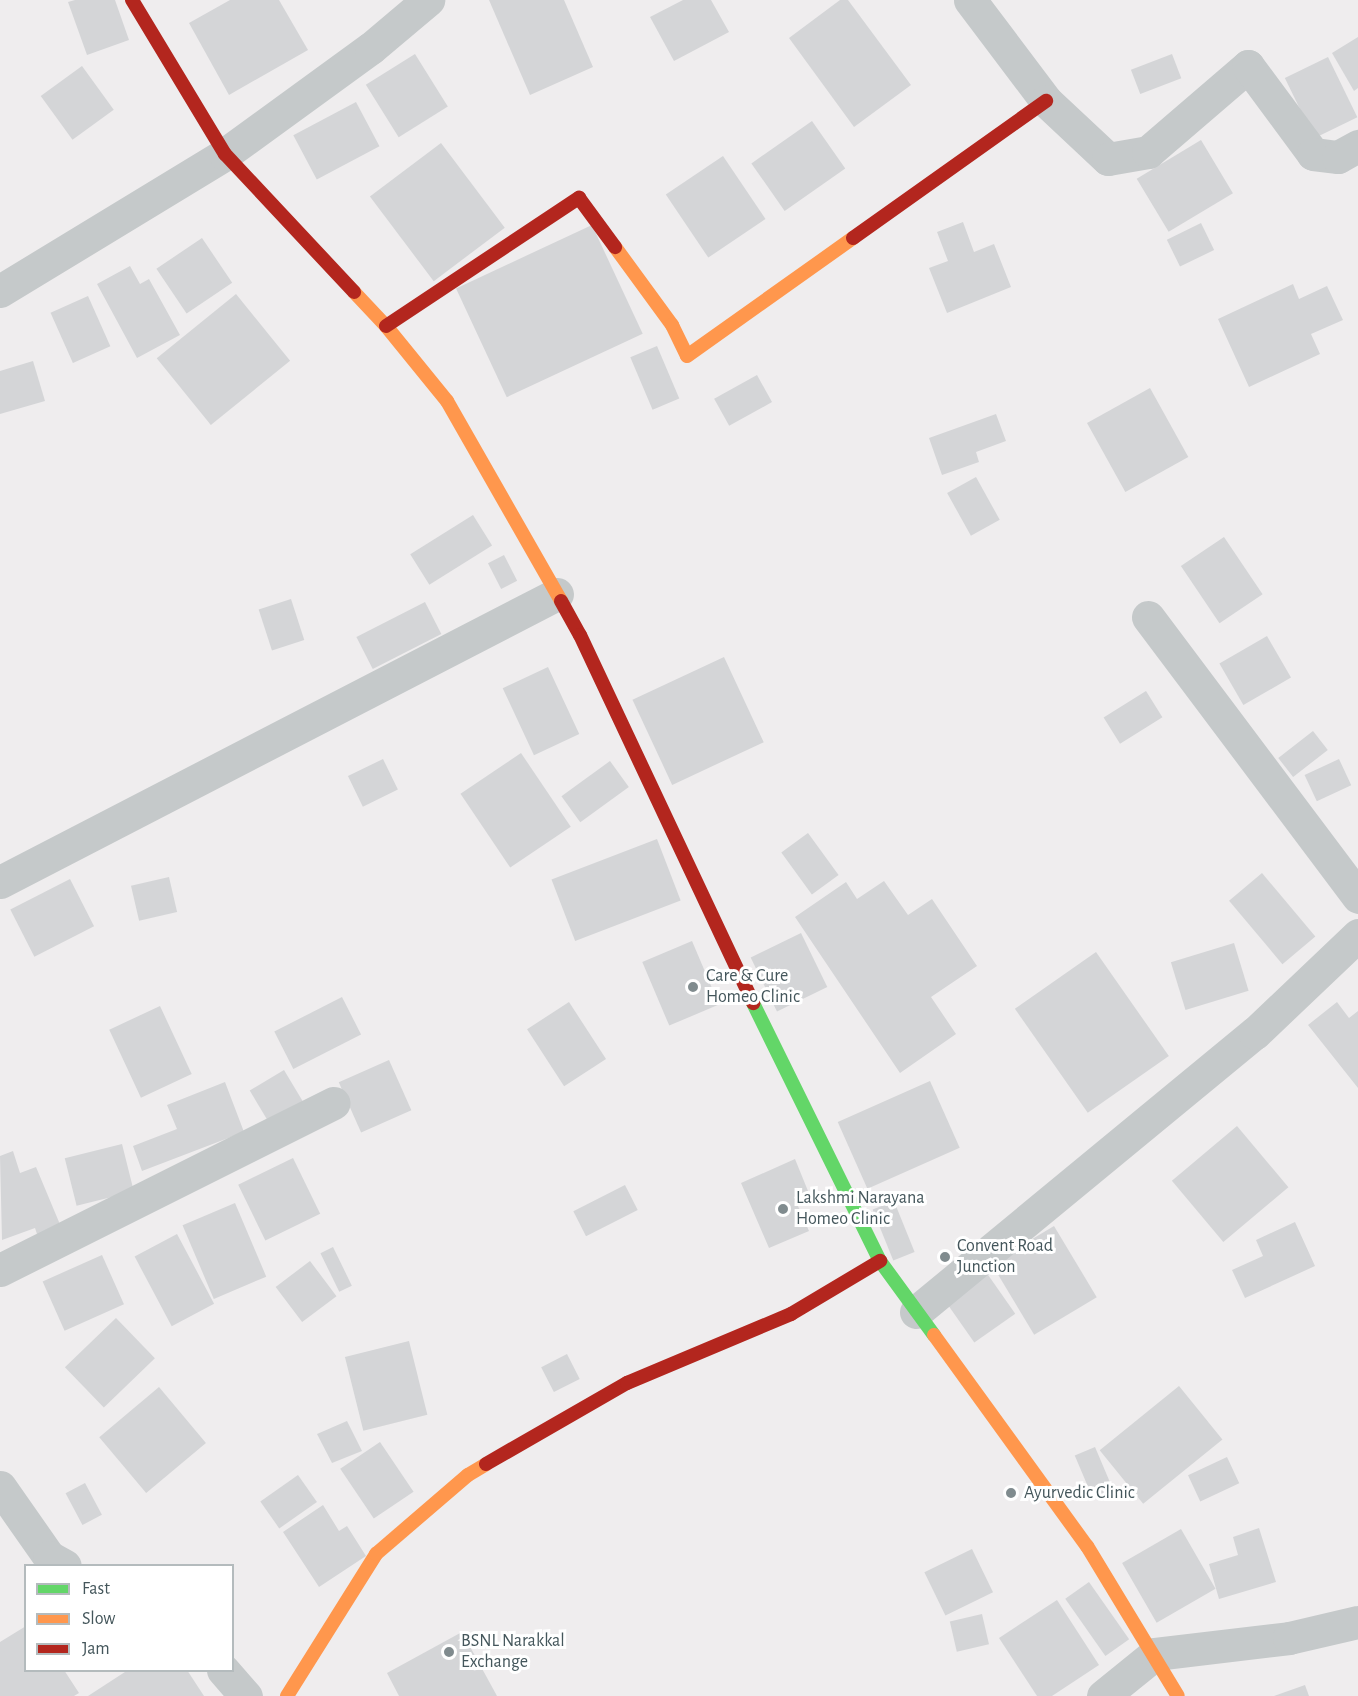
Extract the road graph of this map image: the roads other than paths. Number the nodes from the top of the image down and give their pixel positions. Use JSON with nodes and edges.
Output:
{"nodes":[{"id":1,"x":132,"y":0,"type":"edge"},
{"id":2,"x":428,"y":0,"type":"edge"},
{"id":3,"x":981,"y":3,"type":"edge"},
{"id":4,"x":1046,"y":101,"type":"junction"},
{"id":5,"x":1358,"y":146,"type":"edge"},
{"id":6,"x":225,"y":154,"type":"junction"},
{"id":7,"x":0,"y":291,"type":"edge"},
{"id":8,"x":386,"y":326,"type":"junction"},
{"id":9,"x":557,"y":594,"type":"junction"},
{"id":10,"x":1148,"y":617,"type":"dead end"},
{"id":11,"x":0,"y":882,"type":"edge"},
{"id":12,"x":1358,"y":897,"type":"edge"},
{"id":13,"x":1358,"y":935,"type":"edge"},
{"id":14,"x":333,"y":1103,"type":"dead end"},
{"id":15,"x":880,"y":1261,"type":"junction"},
{"id":16,"x":0,"y":1270,"type":"edge"},
{"id":17,"x":916,"y":1312,"type":"junction"},
{"id":18,"x":0,"y":1487,"type":"edge"},
{"id":19,"x":61,"y":1564,"type":"edge"},
{"id":20,"x":1358,"y":1622,"type":"edge"},
{"id":21,"x":1155,"y":1654,"type":"junction"},
{"id":22,"x":224,"y":1672,"type":"edge"},
{"id":23,"x":246,"y":1696,"type":"edge"},
{"id":24,"x":287,"y":1696,"type":"edge"},
{"id":25,"x":1103,"y":1696,"type":"edge"},
{"id":26,"x":1178,"y":1696,"type":"edge"}],
"edges":[{"from":1,"to":6,"type":"street"},
{"from":2,"to":6,"type":"street"},
{"from":3,"to":4,"type":"street"},
{"from":4,"to":5,"type":"street"},
{"from":4,"to":8,"type":"street"},
{"from":6,"to":7,"type":"street"},
{"from":6,"to":8,"type":"street"},
{"from":8,"to":9,"type":"street"},
{"from":9,"to":11,"type":"street"},
{"from":9,"to":15,"type":"street"},
{"from":10,"to":12,"type":"street"},
{"from":13,"to":17,"type":"street"},
{"from":14,"to":16,"type":"street"},
{"from":15,"to":17,"type":"street"},
{"from":15,"to":24,"type":"street"},
{"from":17,"to":21,"type":"street"},
{"from":18,"to":19,"type":"street"},
{"from":20,"to":21,"type":"street"},
{"from":21,"to":25,"type":"street"},
{"from":21,"to":26,"type":"street"},
{"from":22,"to":23,"type":"street"}]}
